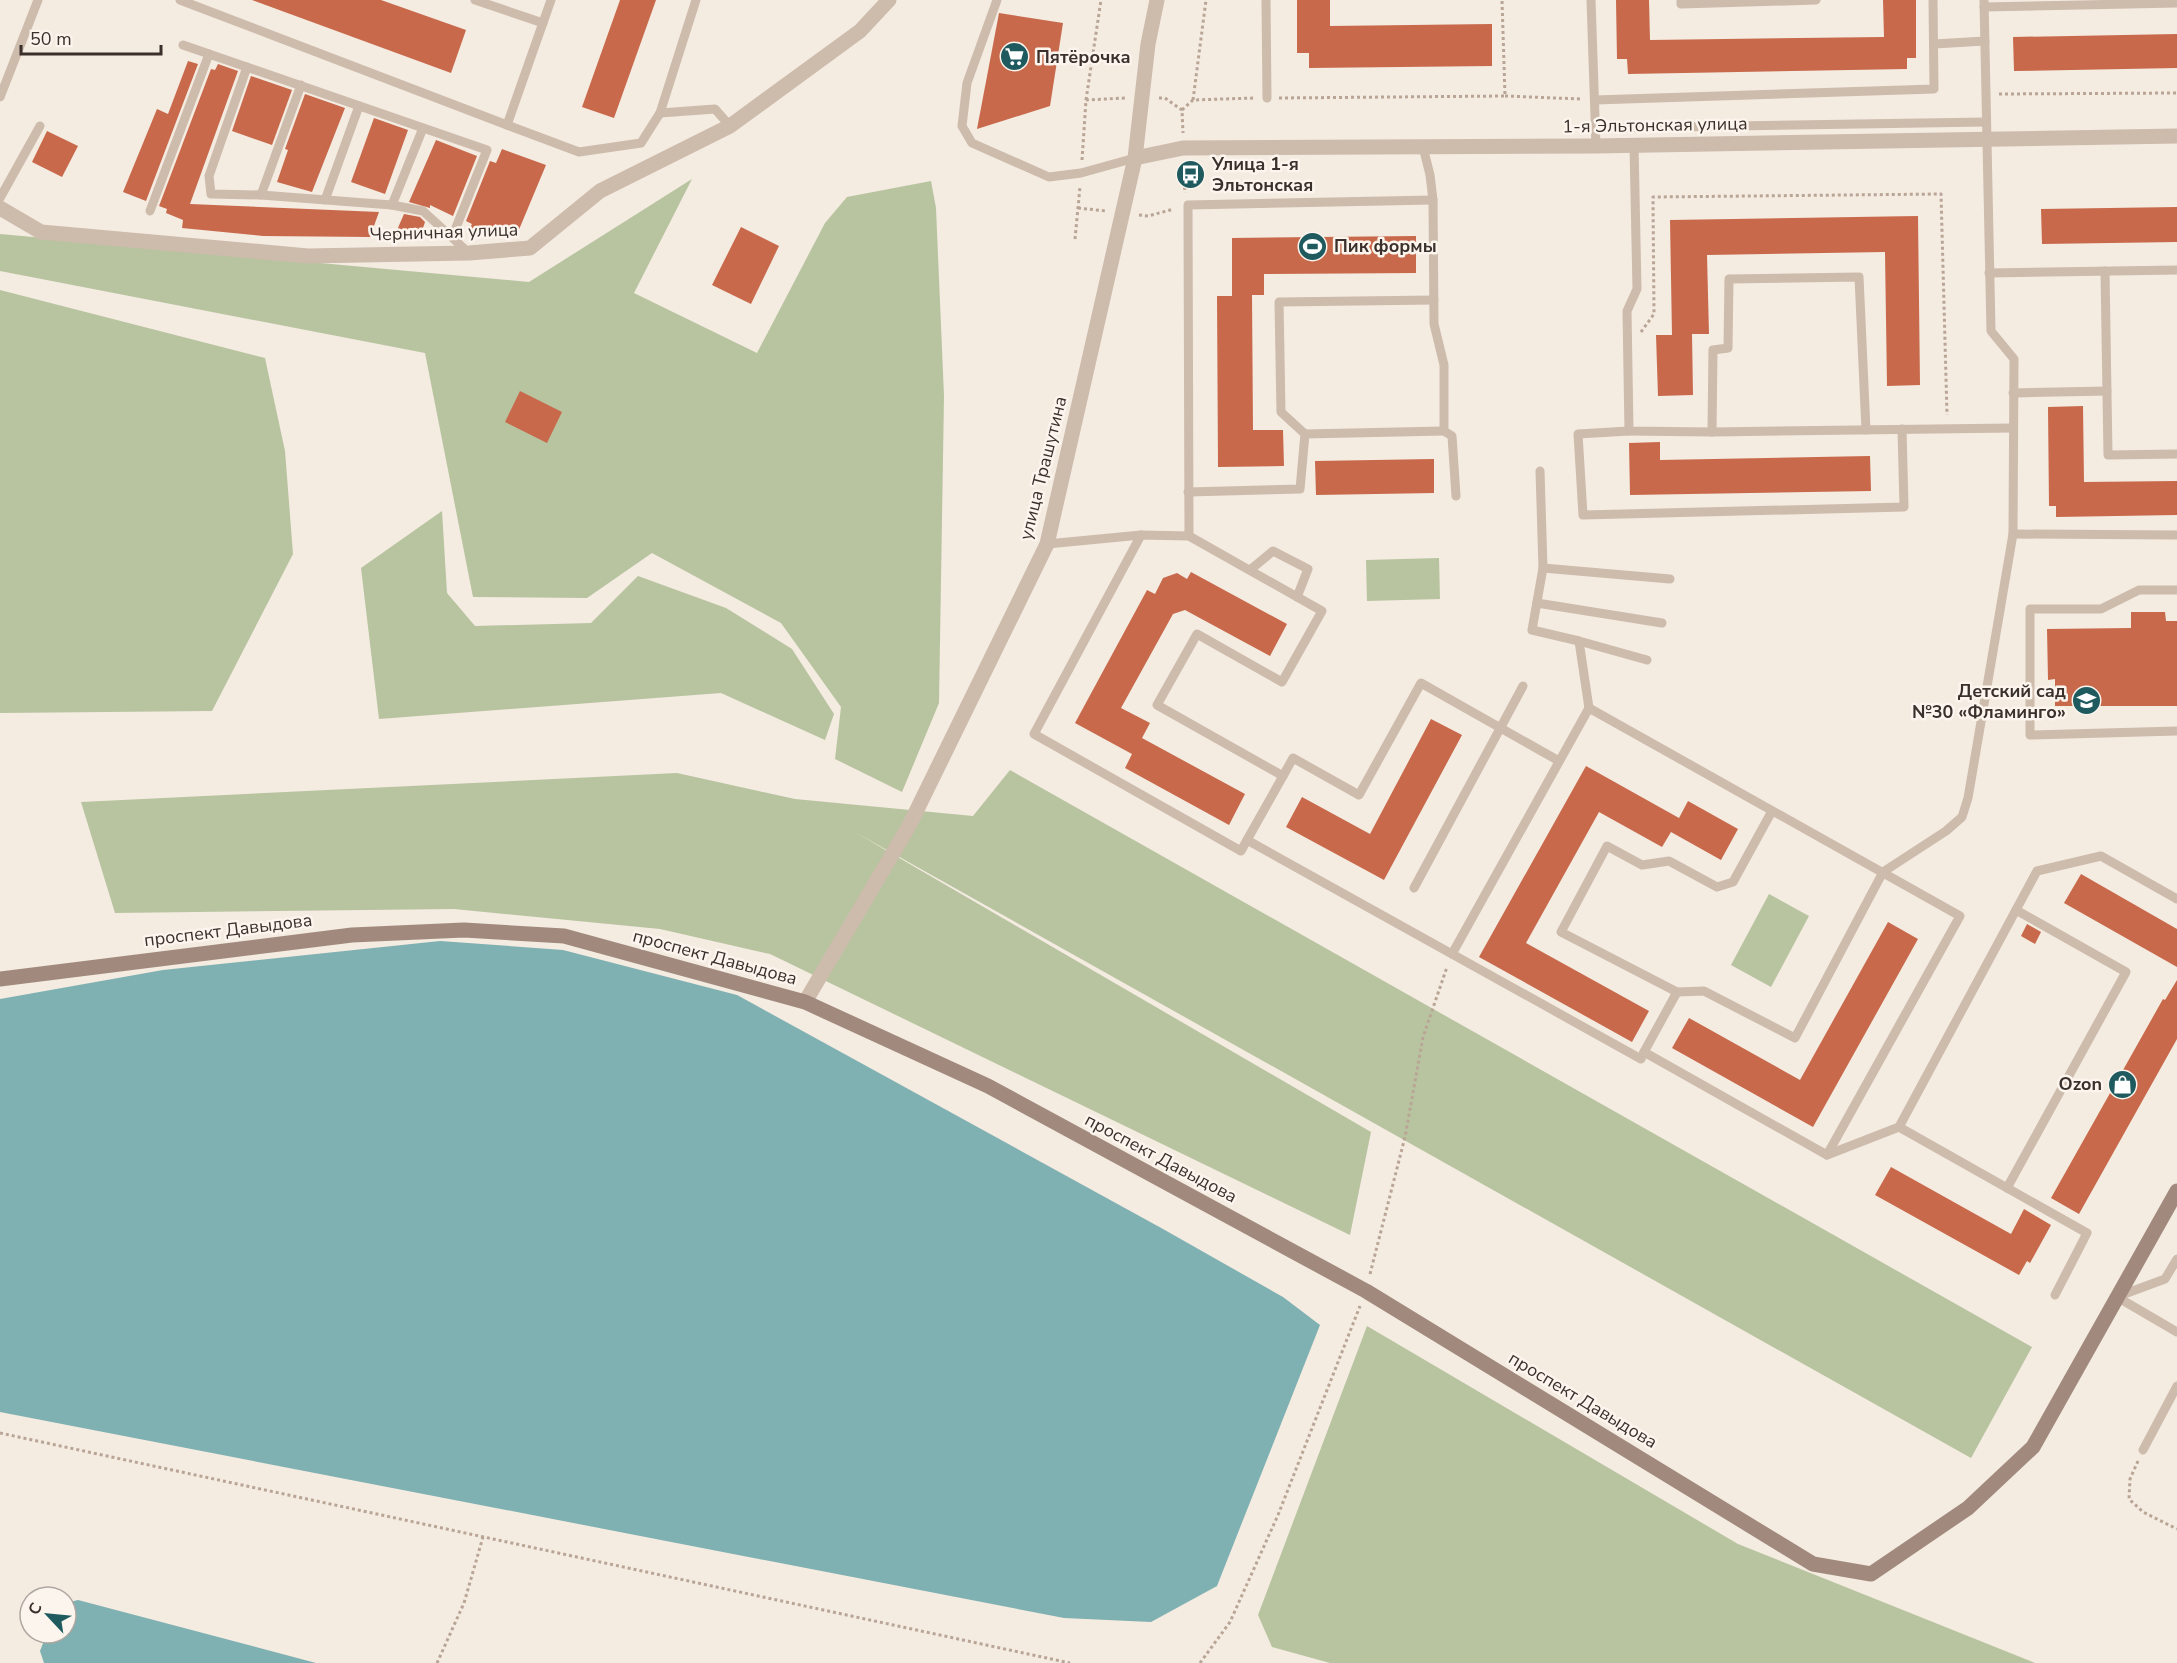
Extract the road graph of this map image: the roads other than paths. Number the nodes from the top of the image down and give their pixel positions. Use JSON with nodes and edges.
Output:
{"nodes":[{"id":1,"x":38,"y":0,"type":"edge"},
{"id":2,"x":180,"y":0,"type":"edge"},
{"id":3,"x":475,"y":0,"type":"edge"},
{"id":4,"x":551,"y":0,"type":"edge"},
{"id":5,"x":696,"y":0,"type":"edge"},
{"id":6,"x":889,"y":0,"type":"edge"},
{"id":7,"x":997,"y":0,"type":"edge"},
{"id":8,"x":1157,"y":0,"type":"edge"},
{"id":9,"x":1266,"y":0,"type":"edge"},
{"id":10,"x":1591,"y":0,"type":"edge"},
{"id":11,"x":1681,"y":0,"type":"edge"},
{"id":12,"x":1816,"y":0,"type":"edge"},
{"id":13,"x":1933,"y":0,"type":"edge"},
{"id":14,"x":1984,"y":3,"type":"edge"},
{"id":15,"x":2064,"y":3,"type":"edge"},
{"id":16,"x":2177,"y":3,"type":"edge"},
{"id":17,"x":543,"y":23,"type":"junction"},
{"id":18,"x":1985,"y":40,"type":"junction"},
{"id":19,"x":1934,"y":44,"type":"junction"},
{"id":20,"x":183,"y":45,"type":"dead end"},
{"id":21,"x":209,"y":54,"type":"junction"},
{"id":22,"x":247,"y":66,"type":"junction"},
{"id":23,"x":301,"y":85,"type":"junction"},
{"id":24,"x":0,"y":97,"type":"edge"},
{"id":25,"x":1267,"y":98,"type":"road end"},
{"id":26,"x":1595,"y":99,"type":"junction"},
{"id":27,"x":359,"y":106,"type":"junction"},
{"id":28,"x":660,"y":113,"type":"junction"},
{"id":29,"x":1986,"y":122,"type":"junction"},
{"id":30,"x":507,"y":125,"type":"junction"},
{"id":31,"x":40,"y":126,"type":"dead end"},
{"id":32,"x":730,"y":126,"type":"junction"},
{"id":33,"x":423,"y":128,"type":"junction"},
{"id":34,"x":1612,"y":128,"type":"dead end"},
{"id":35,"x":2177,"y":136,"type":"edge"},
{"id":36,"x":1986,"y":139,"type":"junction"},
{"id":37,"x":1634,"y":145,"type":"junction"},
{"id":38,"x":1596,"y":146,"type":"junction"},
{"id":39,"x":1423,"y":147,"type":"junction"},
{"id":40,"x":1135,"y":158,"type":"junction"},
{"id":41,"x":261,"y":195,"type":"junction"},
{"id":42,"x":0,"y":198,"type":"edge"},
{"id":43,"x":326,"y":200,"type":"junction"},
{"id":44,"x":1433,"y":200,"type":"junction"},
{"id":45,"x":392,"y":205,"type":"junction"},
{"id":46,"x":0,"y":208,"type":"edge"},
{"id":47,"x":150,"y":211,"type":"dead end"},
{"id":48,"x":453,"y":235,"type":"junction"},
{"id":49,"x":469,"y":253,"type":"junction"},
{"id":50,"x":2177,"y":270,"type":"edge"},
{"id":51,"x":2105,"y":271,"type":"junction"},
{"id":52,"x":1989,"y":273,"type":"junction"},
{"id":53,"x":1434,"y":300,"type":"junction"},
{"id":54,"x":2107,"y":391,"type":"junction"},
{"id":55,"x":2013,"y":393,"type":"junction"},
{"id":56,"x":2012,"y":428,"type":"junction"},
{"id":57,"x":1902,"y":429,"type":"junction"},
{"id":58,"x":1866,"y":430,"type":"junction"},
{"id":59,"x":1444,"y":431,"type":"junction"},
{"id":60,"x":1629,"y":431,"type":"junction"},
{"id":61,"x":1712,"y":432,"type":"junction"},
{"id":62,"x":1305,"y":434,"type":"junction"},
{"id":63,"x":2177,"y":454,"type":"edge"},
{"id":64,"x":1540,"y":471,"type":"dead end"},
{"id":65,"x":1188,"y":492,"type":"junction"},
{"id":66,"x":1456,"y":496,"type":"dead end"},
{"id":67,"x":2013,"y":534,"type":"junction"},
{"id":68,"x":1141,"y":535,"type":"junction"},
{"id":69,"x":2177,"y":535,"type":"edge"},
{"id":70,"x":1189,"y":536,"type":"junction"},
{"id":71,"x":1047,"y":544,"type":"junction"},
{"id":72,"x":1543,"y":568,"type":"junction"},
{"id":73,"x":1250,"y":570,"type":"junction"},
{"id":74,"x":1671,"y":579,"type":"dead end"},
{"id":75,"x":2177,"y":590,"type":"edge"},
{"id":76,"x":1297,"y":597,"type":"junction"},
{"id":77,"x":1537,"y":603,"type":"junction"},
{"id":78,"x":1662,"y":623,"type":"dead end"},
{"id":79,"x":1579,"y":641,"type":"junction"},
{"id":80,"x":1647,"y":660,"type":"dead end"},
{"id":81,"x":1523,"y":686,"type":"dead end"},
{"id":82,"x":1589,"y":708,"type":"junction"},
{"id":83,"x":1500,"y":728,"type":"junction"},
{"id":84,"x":2177,"y":731,"type":"edge"},
{"id":85,"x":1559,"y":761,"type":"junction"},
{"id":86,"x":1283,"y":776,"type":"junction"},
{"id":87,"x":1772,"y":811,"type":"junction"},
{"id":88,"x":1247,"y":840,"type":"junction"},
{"id":89,"x":1883,"y":873,"type":"junction"},
{"id":90,"x":1414,"y":888,"type":"dead end"},
{"id":91,"x":2177,"y":899,"type":"edge"},
{"id":92,"x":2016,"y":910,"type":"junction"},
{"id":93,"x":1452,"y":954,"type":"junction"},
{"id":94,"x":0,"y":979,"type":"edge"},
{"id":95,"x":1677,"y":992,"type":"junction"},
{"id":96,"x":805,"y":1002,"type":"junction"},
{"id":97,"x":1644,"y":1053,"type":"junction"},
{"id":98,"x":1899,"y":1127,"type":"junction"},
{"id":99,"x":1827,"y":1155,"type":"junction"},
{"id":100,"x":2007,"y":1188,"type":"junction"},
{"id":101,"x":2177,"y":1191,"type":"edge"},
{"id":102,"x":2177,"y":1259,"type":"edge"},
{"id":103,"x":2055,"y":1295,"type":"dead end"},
{"id":104,"x":2117,"y":1297,"type":"junction"},
{"id":105,"x":2177,"y":1332,"type":"edge"},
{"id":106,"x":2177,"y":1386,"type":"edge"},
{"id":107,"x":2143,"y":1450,"type":"road end"}],
"edges":[{"from":1,"to":24,"type":"lane"},
{"from":2,"to":30,"type":"lane"},
{"from":3,"to":17,"type":"lane"},
{"from":4,"to":17,"type":"lane"},
{"from":5,"to":28,"type":"lane"},
{"from":6,"to":32,"type":"street","name":"Черничная улица"},
{"from":7,"to":40,"type":"lane"},
{"from":8,"to":40,"type":"street","name":"улица Трашутина"},
{"from":9,"to":25,"type":"lane"},
{"from":10,"to":26,"type":"lane"},
{"from":11,"to":12,"type":"lane"},
{"from":13,"to":19,"type":"lane"},
{"from":14,"to":15,"type":"lane"},
{"from":14,"to":18,"type":"lane"},
{"from":15,"to":16,"type":"lane"},
{"from":17,"to":30,"type":"lane"},
{"from":18,"to":19,"type":"lane"},
{"from":18,"to":29,"type":"lane"},
{"from":19,"to":26,"type":"lane"},
{"from":20,"to":21,"type":"lane"},
{"from":21,"to":22,"type":"lane"},
{"from":21,"to":47,"type":"lane"},
{"from":22,"to":23,"type":"lane"},
{"from":22,"to":41,"type":"lane"},
{"from":23,"to":27,"type":"lane"},
{"from":23,"to":41,"type":"lane"},
{"from":26,"to":38,"type":"lane"},
{"from":27,"to":33,"type":"lane"},
{"from":27,"to":43,"type":"lane"},
{"from":28,"to":30,"type":"lane"},
{"from":28,"to":32,"type":"lane"},
{"from":29,"to":34,"type":"lane"},
{"from":29,"to":36,"type":"lane"},
{"from":31,"to":42,"type":"lane"},
{"from":32,"to":49,"type":"street","name":"Черничная улица"},
{"from":33,"to":45,"type":"lane"},
{"from":33,"to":48,"type":"lane"},
{"from":35,"to":36,"type":"street","name":"1-я Эльтонская улица"},
{"from":36,"to":37,"type":"street","name":"1-я Эльтонская улица"},
{"from":36,"to":52,"type":"lane"},
{"from":37,"to":38,"type":"street","name":"1-я Эльтонская улица"},
{"from":37,"to":60,"type":"lane"},
{"from":38,"to":39,"type":"street","name":"1-я Эльтонская улица"},
{"from":39,"to":40,"type":"street","name":"1-я Эльтонская улица"},
{"from":39,"to":44,"type":"lane"},
{"from":40,"to":71,"type":"street","name":"улица Трашутина"},
{"from":41,"to":43,"type":"lane"},
{"from":43,"to":45,"type":"lane"},
{"from":44,"to":53,"type":"lane"},
{"from":44,"to":65,"type":"lane"},
{"from":45,"to":48,"type":"lane"},
{"from":46,"to":49,"type":"street","name":"Черничная улица"},
{"from":48,"to":49,"type":"lane"},
{"from":50,"to":51,"type":"lane"},
{"from":51,"to":52,"type":"lane"},
{"from":51,"to":54,"type":"lane"},
{"from":52,"to":55,"type":"lane"},
{"from":53,"to":59,"type":"lane"},
{"from":53,"to":62,"type":"lane"},
{"from":54,"to":55,"type":"lane"},
{"from":54,"to":63,"type":"lane"},
{"from":55,"to":56,"type":"lane"},
{"from":56,"to":57,"type":"lane"},
{"from":56,"to":67,"type":"lane"},
{"from":57,"to":58,"type":"lane"},
{"from":57,"to":60,"type":"lane"},
{"from":58,"to":61,"type":"lane"},
{"from":58,"to":61,"type":"lane"},
{"from":59,"to":62,"type":"lane"},
{"from":59,"to":66,"type":"lane"},
{"from":60,"to":61,"type":"lane"},
{"from":62,"to":65,"type":"lane"},
{"from":64,"to":72,"type":"lane"},
{"from":65,"to":70,"type":"lane"},
{"from":67,"to":69,"type":"lane"},
{"from":67,"to":89,"type":"lane"},
{"from":68,"to":70,"type":"lane"},
{"from":68,"to":71,"type":"lane"},
{"from":68,"to":88,"type":"lane"},
{"from":70,"to":73,"type":"lane"},
{"from":71,"to":96,"type":"street","name":"улица Трашутина"},
{"from":72,"to":74,"type":"lane"},
{"from":72,"to":77,"type":"lane"},
{"from":73,"to":76,"type":"lane"},
{"from":73,"to":76,"type":"lane"},
{"from":75,"to":84,"type":"lane"},
{"from":76,"to":86,"type":"lane"},
{"from":77,"to":78,"type":"lane"},
{"from":77,"to":79,"type":"lane"},
{"from":79,"to":80,"type":"lane"},
{"from":79,"to":82,"type":"lane"},
{"from":81,"to":83,"type":"lane"},
{"from":82,"to":85,"type":"lane"},
{"from":82,"to":87,"type":"lane"},
{"from":83,"to":85,"type":"lane"},
{"from":83,"to":86,"type":"lane"},
{"from":83,"to":90,"type":"lane"},
{"from":85,"to":93,"type":"lane"},
{"from":86,"to":88,"type":"lane"},
{"from":87,"to":89,"type":"lane"},
{"from":87,"to":95,"type":"lane"},
{"from":88,"to":93,"type":"lane"},
{"from":89,"to":95,"type":"lane"},
{"from":89,"to":99,"type":"lane"},
{"from":91,"to":92,"type":"lane"},
{"from":92,"to":98,"type":"lane"},
{"from":92,"to":100,"type":"lane"},
{"from":93,"to":97,"type":"lane"},
{"from":94,"to":96,"type":"street","name":"проспект Давыдова"},
{"from":95,"to":97,"type":"lane"},
{"from":96,"to":104,"type":"street","name":"проспект Давыдова"},
{"from":97,"to":99,"type":"lane"},
{"from":98,"to":99,"type":"lane"},
{"from":98,"to":100,"type":"lane"},
{"from":100,"to":103,"type":"lane"},
{"from":101,"to":104,"type":"street","name":"проспект Давыдова"},
{"from":102,"to":104,"type":"lane"},
{"from":104,"to":105,"type":"lane"},
{"from":106,"to":107,"type":"lane"}]}
